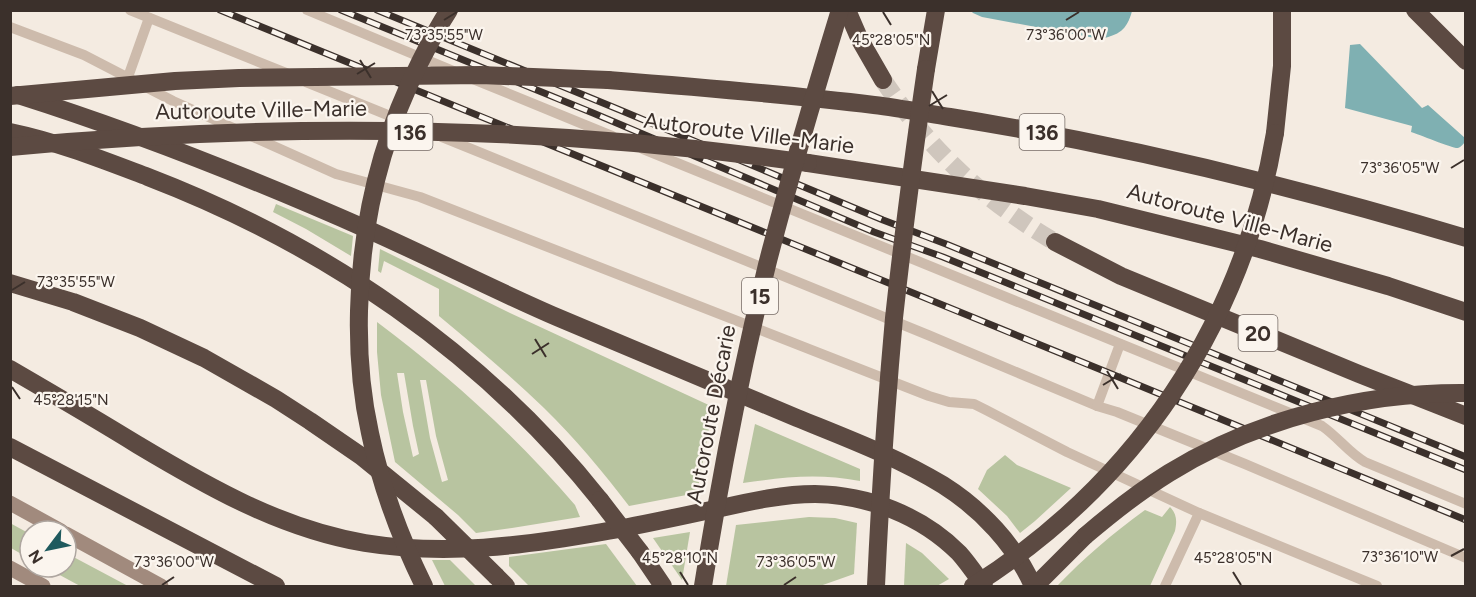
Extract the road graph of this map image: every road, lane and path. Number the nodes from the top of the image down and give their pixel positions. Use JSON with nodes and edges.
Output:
{"nodes":[{"id":1,"x":130,"y":10,"type":"edge"},
{"id":2,"x":307,"y":10,"type":"edge"},
{"id":3,"x":449,"y":10,"type":"edge"},
{"id":4,"x":840,"y":10,"type":"edge"},
{"id":5,"x":847,"y":10,"type":"edge"},
{"id":6,"x":936,"y":10,"type":"edge"},
{"id":7,"x":1282,"y":10,"type":"edge"},
{"id":8,"x":1415,"y":10,"type":"edge"},
{"id":9,"x":149,"y":18,"type":"junction"},
{"id":10,"x":10,"y":27,"type":"edge"},
{"id":11,"x":1466,"y":61,"type":"edge"},
{"id":12,"x":128,"y":77,"type":"junction"},
{"id":13,"x":883,"y":80,"type":"tunnel mouth"},
{"id":14,"x":10,"y":95,"type":"edge"},
{"id":15,"x":10,"y":132,"type":"edge"},
{"id":16,"x":10,"y":147,"type":"edge"},
{"id":17,"x":1466,"y":238,"type":"edge"},
{"id":18,"x":1055,"y":242,"type":"tunnel mouth"},
{"id":19,"x":10,"y":283,"type":"edge"},
{"id":20,"x":1466,"y":312,"type":"edge"},
{"id":21,"x":1120,"y":344,"type":"junction"},
{"id":22,"x":10,"y":369,"type":"edge"},
{"id":23,"x":1466,"y":393,"type":"edge"},
{"id":24,"x":1097,"y":406,"type":"junction"},
{"id":25,"x":1466,"y":416,"type":"edge"},
{"id":26,"x":10,"y":447,"type":"edge"},
{"id":27,"x":10,"y":503,"type":"edge"},
{"id":28,"x":1466,"y":504,"type":"edge"},
{"id":29,"x":1199,"y":513,"type":"junction"},
{"id":30,"x":39,"y":519,"type":"edge"},
{"id":31,"x":78,"y":541,"type":"edge"},
{"id":32,"x":1466,"y":558,"type":"edge"},
{"id":33,"x":10,"y":568,"type":"edge"},
{"id":34,"x":501,"y":581,"type":"edge"},
{"id":35,"x":43,"y":586,"type":"edge"},
{"id":36,"x":161,"y":586,"type":"edge"},
{"id":37,"x":276,"y":586,"type":"edge"},
{"id":38,"x":424,"y":586,"type":"edge"},
{"id":39,"x":663,"y":586,"type":"edge"},
{"id":40,"x":703,"y":586,"type":"edge"},
{"id":41,"x":876,"y":586,"type":"edge"},
{"id":42,"x":974,"y":586,"type":"edge"},
{"id":43,"x":984,"y":586,"type":"edge"},
{"id":44,"x":1034,"y":586,"type":"edge"},
{"id":45,"x":1165,"y":586,"type":"edge"},
{"id":46,"x":1377,"y":586,"type":"edge"}],
"edges":[{"from":1,"to":9,"type":"lane"},
{"from":2,"to":21,"type":"lane"},
{"from":3,"to":38,"type":"highway","bridge":true},
{"from":4,"to":40,"type":"highway","name":"Autoroute Décarie","number":"15","bridge":true},
{"from":5,"to":13,"type":"highway"},
{"from":6,"to":41,"type":"highway","bridge":true},
{"from":7,"to":42,"type":"highway","bridge":true},
{"from":8,"to":11,"type":"highway"},
{"from":9,"to":12,"type":"lane"},
{"from":9,"to":24,"type":"lane"},
{"from":10,"to":12,"type":"lane"},
{"from":12,"to":29,"type":"lane"},
{"from":14,"to":17,"type":"highway","name":"Autoroute Ville-Marie","number":"136","bridge":true},
{"from":14,"to":44,"type":"highway"},
{"from":15,"to":39,"type":"highway","bridge":true},
{"from":16,"to":20,"type":"highway","name":"Autoroute Ville-Marie","number":"136","bridge":true},
{"from":18,"to":25,"type":"highway","number":"20"},
{"from":19,"to":34,"type":"highway","bridge":true},
{"from":21,"to":24,"type":"lane"},
{"from":21,"to":28,"type":"lane"},
{"from":22,"to":43,"type":"highway"},
{"from":23,"to":44,"type":"highway","bridge":true},
{"from":24,"to":32,"type":"lane"},
{"from":26,"to":37,"type":"highway"},
{"from":27,"to":30,"type":"main road"},
{"from":29,"to":45,"type":"lane"},
{"from":29,"to":46,"type":"lane"},
{"from":31,"to":36,"type":"main road"},
{"from":33,"to":35,"type":"main road"}]}
